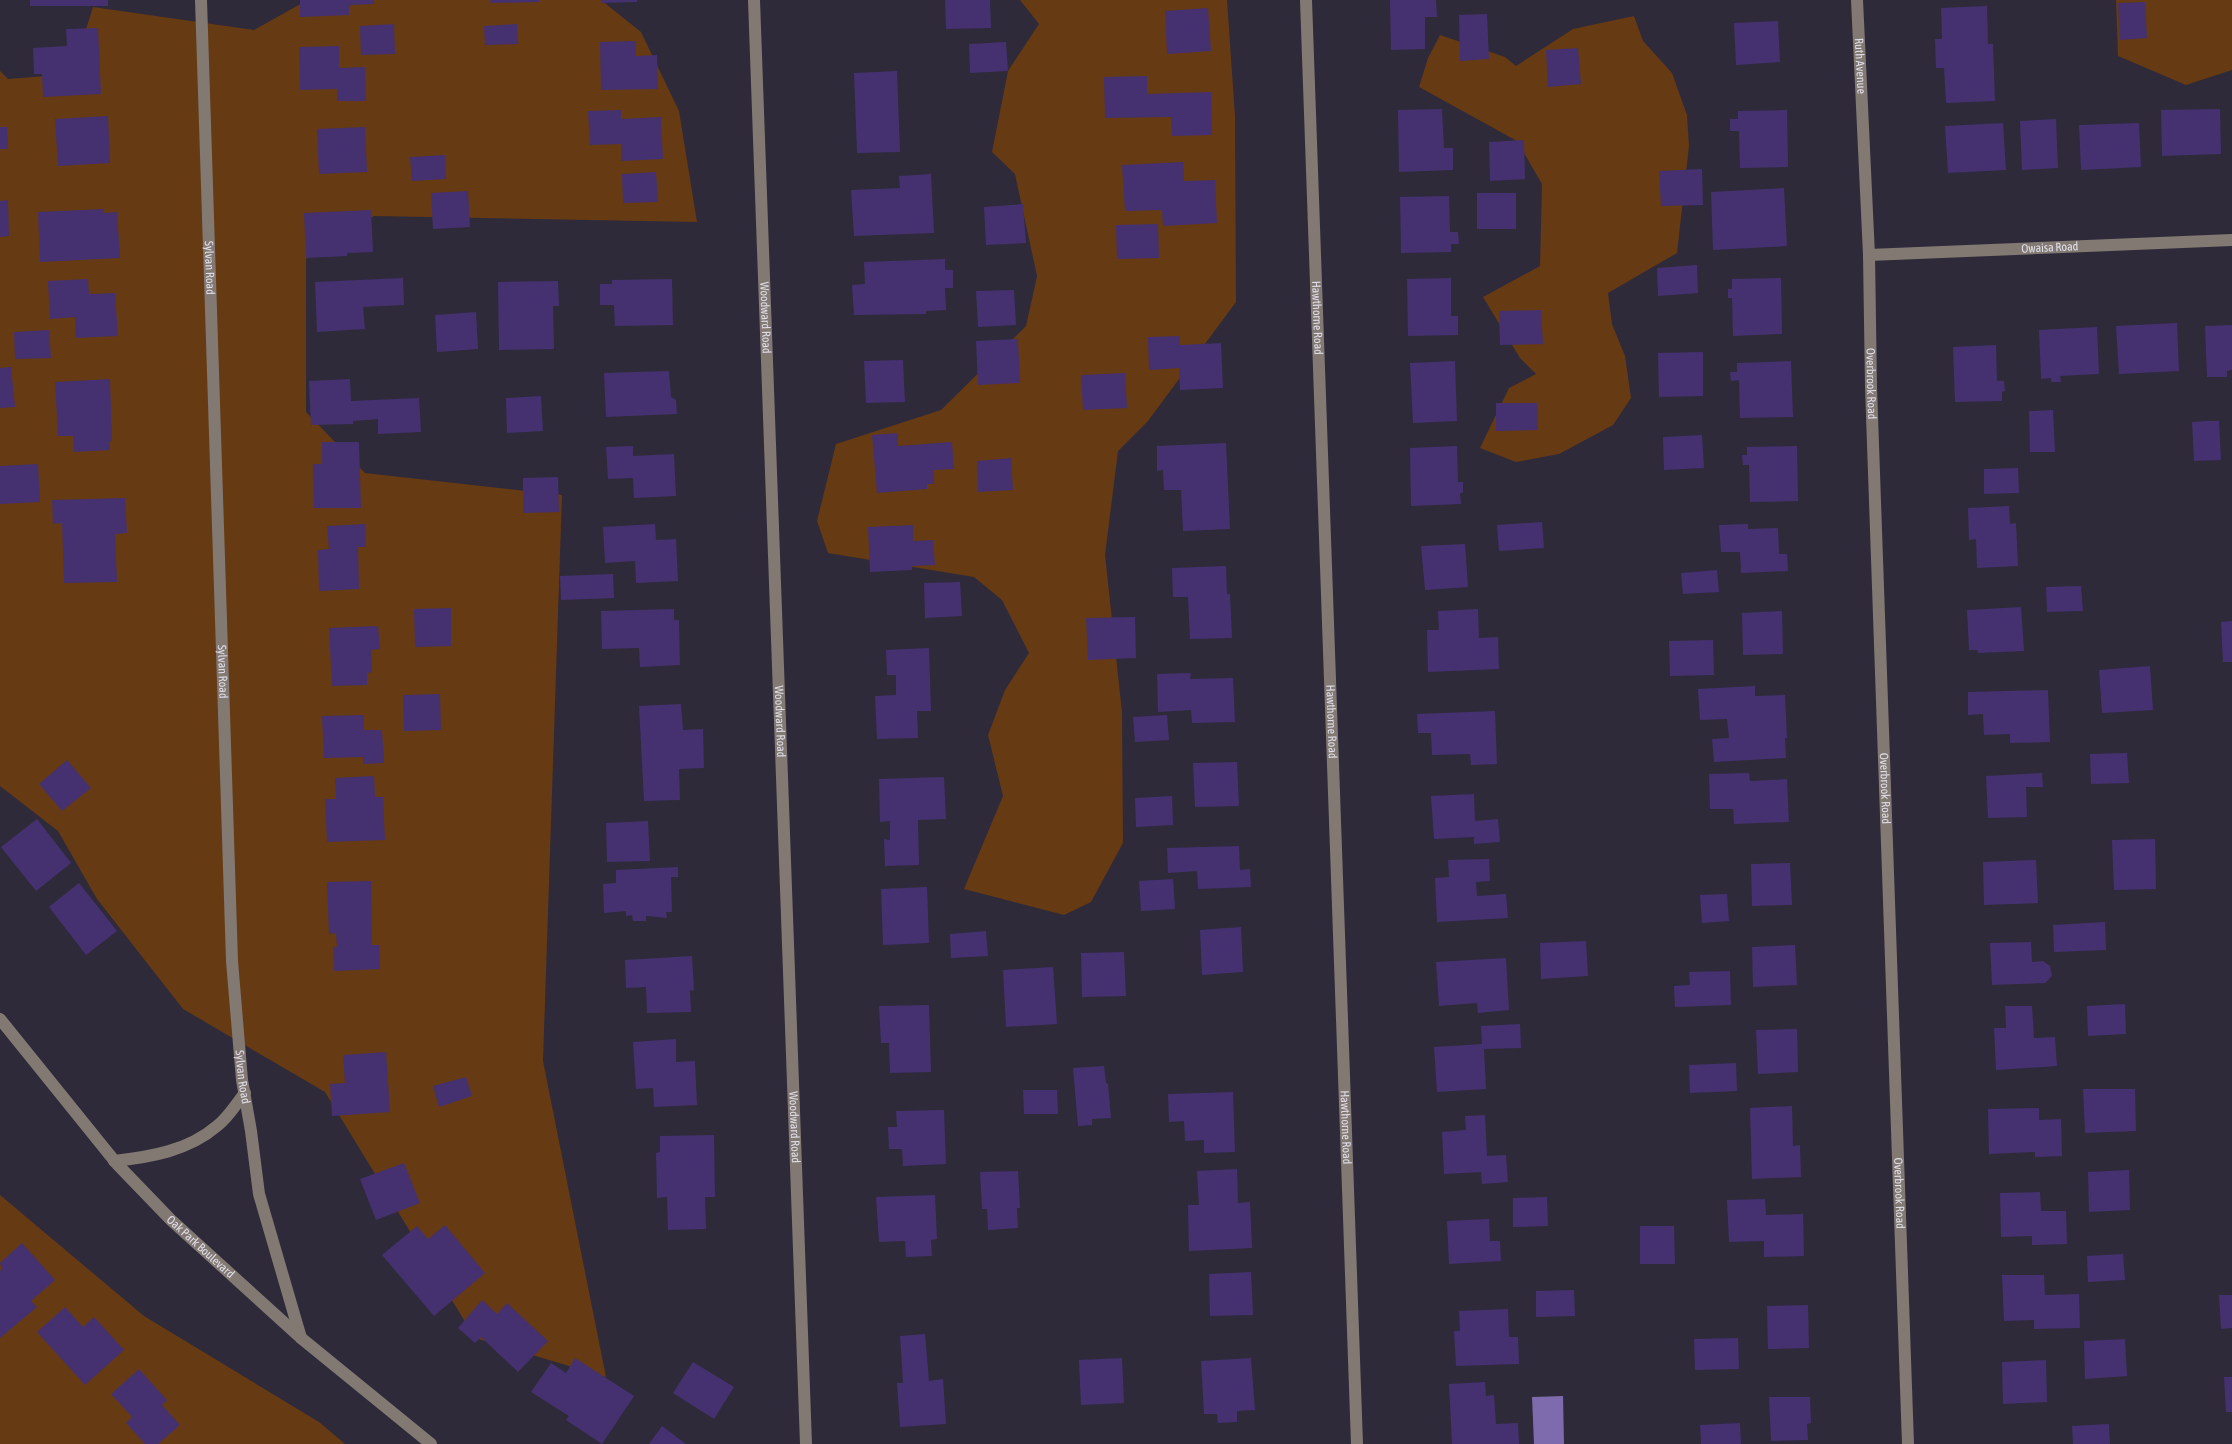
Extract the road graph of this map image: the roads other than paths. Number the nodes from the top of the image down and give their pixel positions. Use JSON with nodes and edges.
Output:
{"nodes":[{"id":1,"x":201,"y":0,"type":"edge"},
{"id":2,"x":754,"y":0,"type":"edge"},
{"id":3,"x":1306,"y":0,"type":"edge"},
{"id":4,"x":1857,"y":0,"type":"edge"},
{"id":5,"x":1862,"y":132,"type":"joint"},
{"id":6,"x":2232,"y":240,"type":"edge"},
{"id":7,"x":1869,"y":255,"type":"junction"},
{"id":8,"x":0,"y":1019,"type":"edge"},
{"id":9,"x":245,"y":1093,"type":"junction"},
{"id":10,"x":114,"y":1161,"type":"junction"},
{"id":11,"x":301,"y":1338,"type":"junction"},
{"id":12,"x":431,"y":1444,"type":"edge"},
{"id":13,"x":806,"y":1444,"type":"edge"},
{"id":14,"x":1356,"y":1444,"type":"edge"},
{"id":15,"x":1908,"y":1444,"type":"edge"}],
"edges":[{"from":1,"to":9,"type":"street","name":"Sylvan Road"},
{"from":2,"to":13,"type":"street","name":"Woodward Road"},
{"from":3,"to":14,"type":"street","name":"Hawthorne Road"},
{"from":4,"to":5,"type":"street","name":"Ruth Avenue"},
{"from":5,"to":7,"type":"street","name":"Overbrook Road"},
{"from":6,"to":7,"type":"street","name":"Owaisa Road"},
{"from":7,"to":15,"type":"street","name":"Overbrook Road"},
{"from":8,"to":10,"type":"street","name":"Oak Park Boulevard"},
{"from":9,"to":10,"type":"street"},
{"from":9,"to":11,"type":"street","name":"Sylvan Road"},
{"from":10,"to":11,"type":"street","name":"Oak Park Boulevard"},
{"from":11,"to":12,"type":"street","name":"Oak Park Boulevard"}]}
